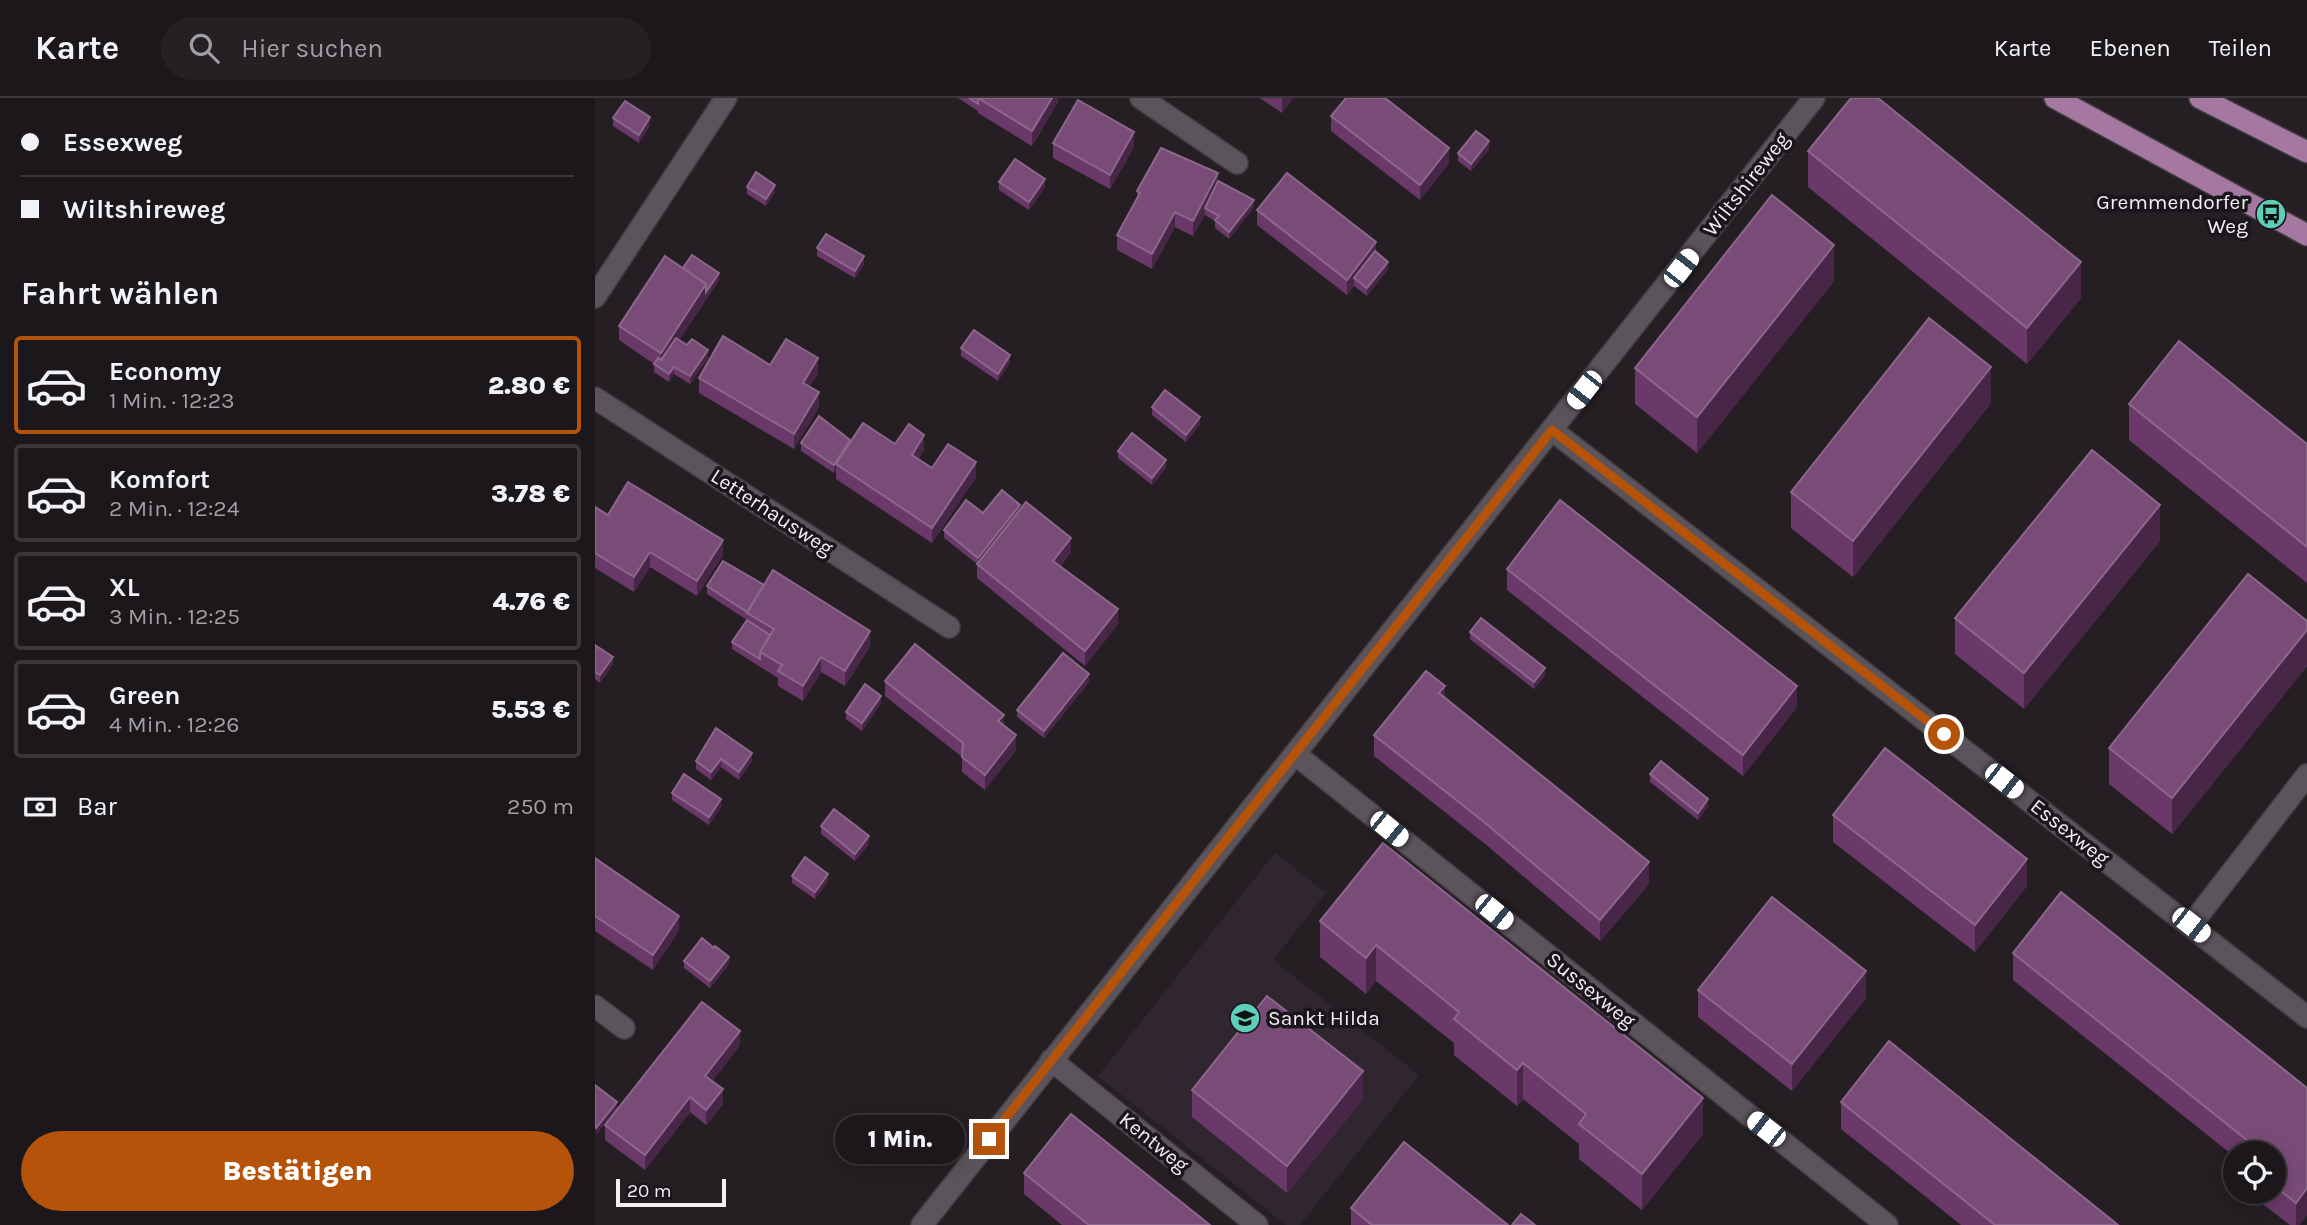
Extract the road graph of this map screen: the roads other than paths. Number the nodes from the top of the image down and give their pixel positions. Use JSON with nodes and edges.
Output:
{"nodes":[{"id":1,"x":726,"y":98,"type":"edge"},
{"id":2,"x":1141,"y":98,"type":"edge"},
{"id":3,"x":1814,"y":98,"type":"edge"},
{"id":4,"x":2055,"y":98,"type":"edge"},
{"id":5,"x":2200,"y":98,"type":"edge"},
{"id":6,"x":2307,"y":152,"type":"edge"},
{"id":7,"x":1237,"y":163,"type":"dead end"},
{"id":8,"x":2307,"y":235,"type":"edge"},
{"id":9,"x":595,"y":297,"type":"edge"},
{"id":10,"x":595,"y":398,"type":"edge"},
{"id":11,"x":1552,"y":430,"type":"junction"},
{"id":12,"x":949,"y":627,"type":"dead end"},
{"id":13,"x":1295,"y":754,"type":"junction"},
{"id":14,"x":2307,"y":775,"type":"edge"},
{"id":15,"x":2191,"y":925,"type":"junction"},
{"id":16,"x":595,"y":1006,"type":"edge"},
{"id":17,"x":2307,"y":1017,"type":"edge"},
{"id":18,"x":624,"y":1028,"type":"dead end"},
{"id":19,"x":1051,"y":1060,"type":"junction"},
{"id":20,"x":922,"y":1225,"type":"edge"},
{"id":21,"x":1257,"y":1225,"type":"edge"},
{"id":22,"x":1887,"y":1225,"type":"edge"}],
"edges":[{"from":1,"to":9,"type":"street"},
{"from":2,"to":7,"type":"street"},
{"from":3,"to":11,"type":"street","name":"Wiltshireweg"},
{"from":4,"to":8,"type":"main road"},
{"from":5,"to":6,"type":"main road"},
{"from":10,"to":12,"type":"street","name":"Letterhausweg"},
{"from":11,"to":13,"type":"street","name":"Wiltshireweg"},
{"from":11,"to":15,"type":"street","name":"Essexweg"},
{"from":13,"to":19,"type":"street","name":"Wiltshireweg"},
{"from":13,"to":22,"type":"street","name":"Sussexweg"},
{"from":14,"to":15,"type":"street"},
{"from":15,"to":17,"type":"street","name":"Essexweg"},
{"from":16,"to":18,"type":"street"},
{"from":19,"to":20,"type":"street","name":"Wiltshireweg"},
{"from":19,"to":21,"type":"street","name":"Kentweg"}]}
